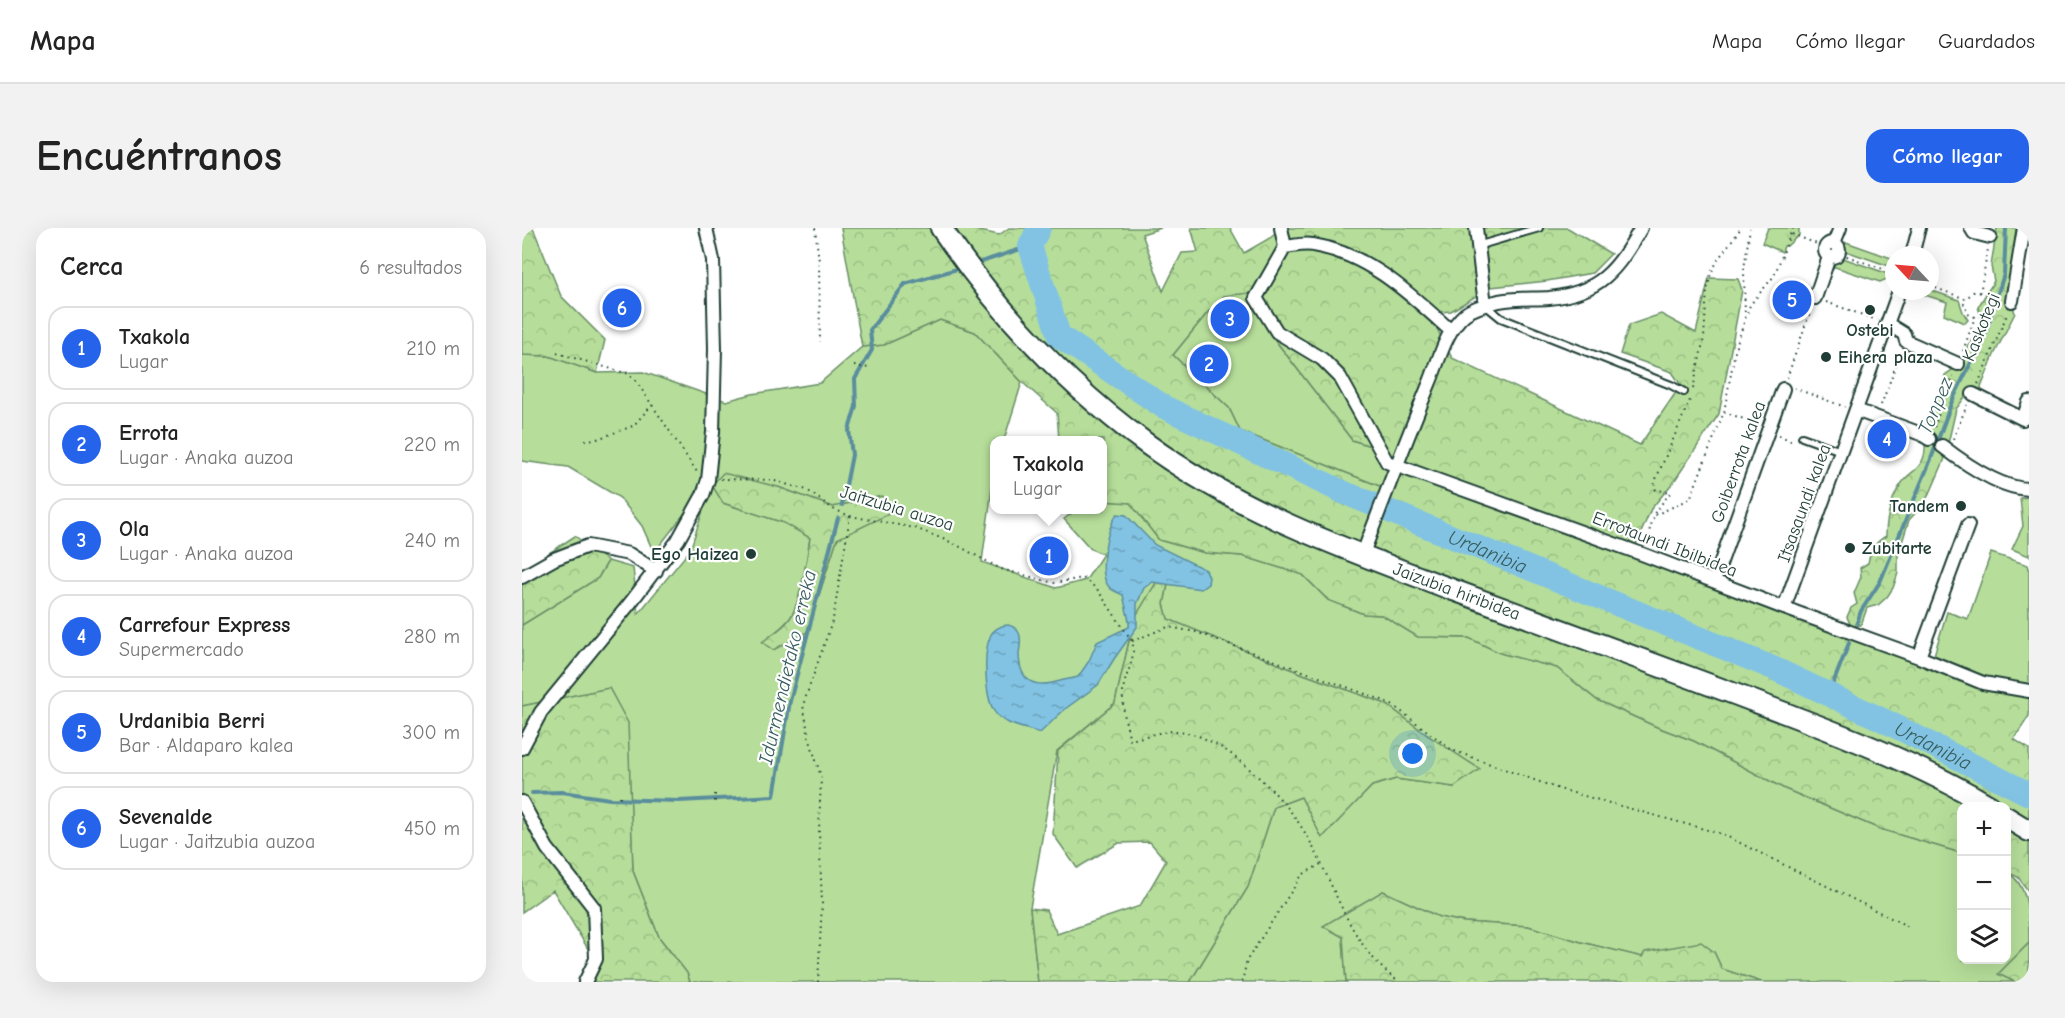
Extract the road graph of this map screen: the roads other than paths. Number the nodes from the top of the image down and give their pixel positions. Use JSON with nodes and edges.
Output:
{"nodes":[{"id":1,"x":706,"y":228,"type":"edge"},
{"id":2,"x":941,"y":228,"type":"edge"},
{"id":3,"x":1281,"y":228,"type":"edge"},
{"id":4,"x":1476,"y":228,"type":"edge"},
{"id":5,"x":1539,"y":228,"type":"edge"},
{"id":6,"x":1641,"y":228,"type":"edge"},
{"id":7,"x":1840,"y":228,"type":"edge"},
{"id":8,"x":1919,"y":228,"type":"edge"},
{"id":9,"x":1971,"y":228,"type":"edge"},
{"id":10,"x":2024,"y":228,"type":"edge"},
{"id":11,"x":1990,"y":237,"type":"road end"},
{"id":12,"x":1477,"y":246,"type":"junction"},
{"id":13,"x":1914,"y":246,"type":"edge"},
{"id":14,"x":1285,"y":247,"type":"junction"},
{"id":15,"x":1815,"y":298,"type":"road end"},
{"id":16,"x":1896,"y":300,"type":"edge"},
{"id":17,"x":2008,"y":300,"type":"road end"},
{"id":18,"x":1485,"y":304,"type":"junction"},
{"id":19,"x":1888,"y":324,"type":"junction"},
{"id":20,"x":1451,"y":332,"type":"junction"},
{"id":21,"x":1958,"y":364,"type":"road end"},
{"id":22,"x":1783,"y":389,"type":"dead end"},
{"id":23,"x":1684,"y":392,"type":"dead end"},
{"id":24,"x":1973,"y":394,"type":"road end"},
{"id":25,"x":2029,"y":402,"type":"edge"},
{"id":26,"x":1857,"y":410,"type":"junction"},
{"id":27,"x":2026,"y":420,"type":"edge"},
{"id":28,"x":1802,"y":437,"type":"dead end"},
{"id":29,"x":1929,"y":438,"type":"road end"},
{"id":30,"x":1945,"y":449,"type":"road end"},
{"id":31,"x":1842,"y":451,"type":"junction"},
{"id":32,"x":1397,"y":465,"type":"junction"},
{"id":33,"x":2029,"y":489,"type":"edge"},
{"id":34,"x":1968,"y":525,"type":"dead end"},
{"id":35,"x":1362,"y":556,"type":"junction"},
{"id":36,"x":656,"y":571,"type":"junction"},
{"id":37,"x":522,"y":577,"type":"edge"},
{"id":38,"x":1714,"y":582,"type":"junction"},
{"id":39,"x":1784,"y":608,"type":"junction"},
{"id":40,"x":1919,"y":657,"type":"junction"},
{"id":41,"x":2029,"y":692,"type":"edge"},
{"id":42,"x":522,"y":748,"type":"edge"},
{"id":43,"x":522,"y":802,"type":"edge"},
{"id":44,"x":1981,"y":802,"type":"edge"},
{"id":45,"x":2011,"y":820,"type":"edge"},
{"id":46,"x":2029,"y":831,"type":"edge"},
{"id":47,"x":585,"y":982,"type":"edge"}],
"edges":[{"from":1,"to":36,"type":"street"},
{"from":2,"to":35,"type":"main road","name":"Jaizubia hiribidea"},
{"from":3,"to":14,"type":"street"},
{"from":4,"to":12,"type":"street"},
{"from":5,"to":12,"type":"lane"},
{"from":6,"to":18,"type":"street"},
{"from":7,"to":15,"type":"street"},
{"from":8,"to":13,"type":"street"},
{"from":9,"to":11,"type":"street"},
{"from":10,"to":17,"type":"street","name":"Kaskotegi"},
{"from":12,"to":18,"type":"street"},
{"from":14,"to":20,"type":"street"},
{"from":14,"to":32,"type":"street"},
{"from":16,"to":19,"type":"street"},
{"from":18,"to":20,"type":"street"},
{"from":18,"to":23,"type":"lane"},
{"from":19,"to":21,"type":"street"},
{"from":19,"to":26,"type":"street"},
{"from":20,"to":32,"type":"street"},
{"from":22,"to":38,"type":"street","name":"Goiberrota kalea"},
{"from":24,"to":27,"type":"street"},
{"from":25,"to":27,"type":"street"},
{"from":26,"to":29,"type":"street"},
{"from":26,"to":31,"type":"street","name":"Itsasaundi kalea"},
{"from":28,"to":31,"type":"lane"},
{"from":30,"to":33,"type":"street"},
{"from":31,"to":39,"type":"street","name":"Itsasaundi kalea"},
{"from":32,"to":35,"type":"street"},
{"from":32,"to":38,"type":"street","name":"Errotaundi Ibilbidea"},
{"from":34,"to":40,"type":"street"},
{"from":35,"to":44,"type":"main road","name":"Jaizubia hiribidea"},
{"from":36,"to":37,"type":"street"},
{"from":36,"to":42,"type":"street"},
{"from":38,"to":39,"type":"street","name":"Errotaundi Ibilbidea"},
{"from":39,"to":40,"type":"street","name":"Errotaundi Ibilbidea"},
{"from":40,"to":41,"type":"street","name":"Errotaundi Ibilbidea"},
{"from":43,"to":47,"type":"street"},
{"from":45,"to":46,"type":"main road"}]}
